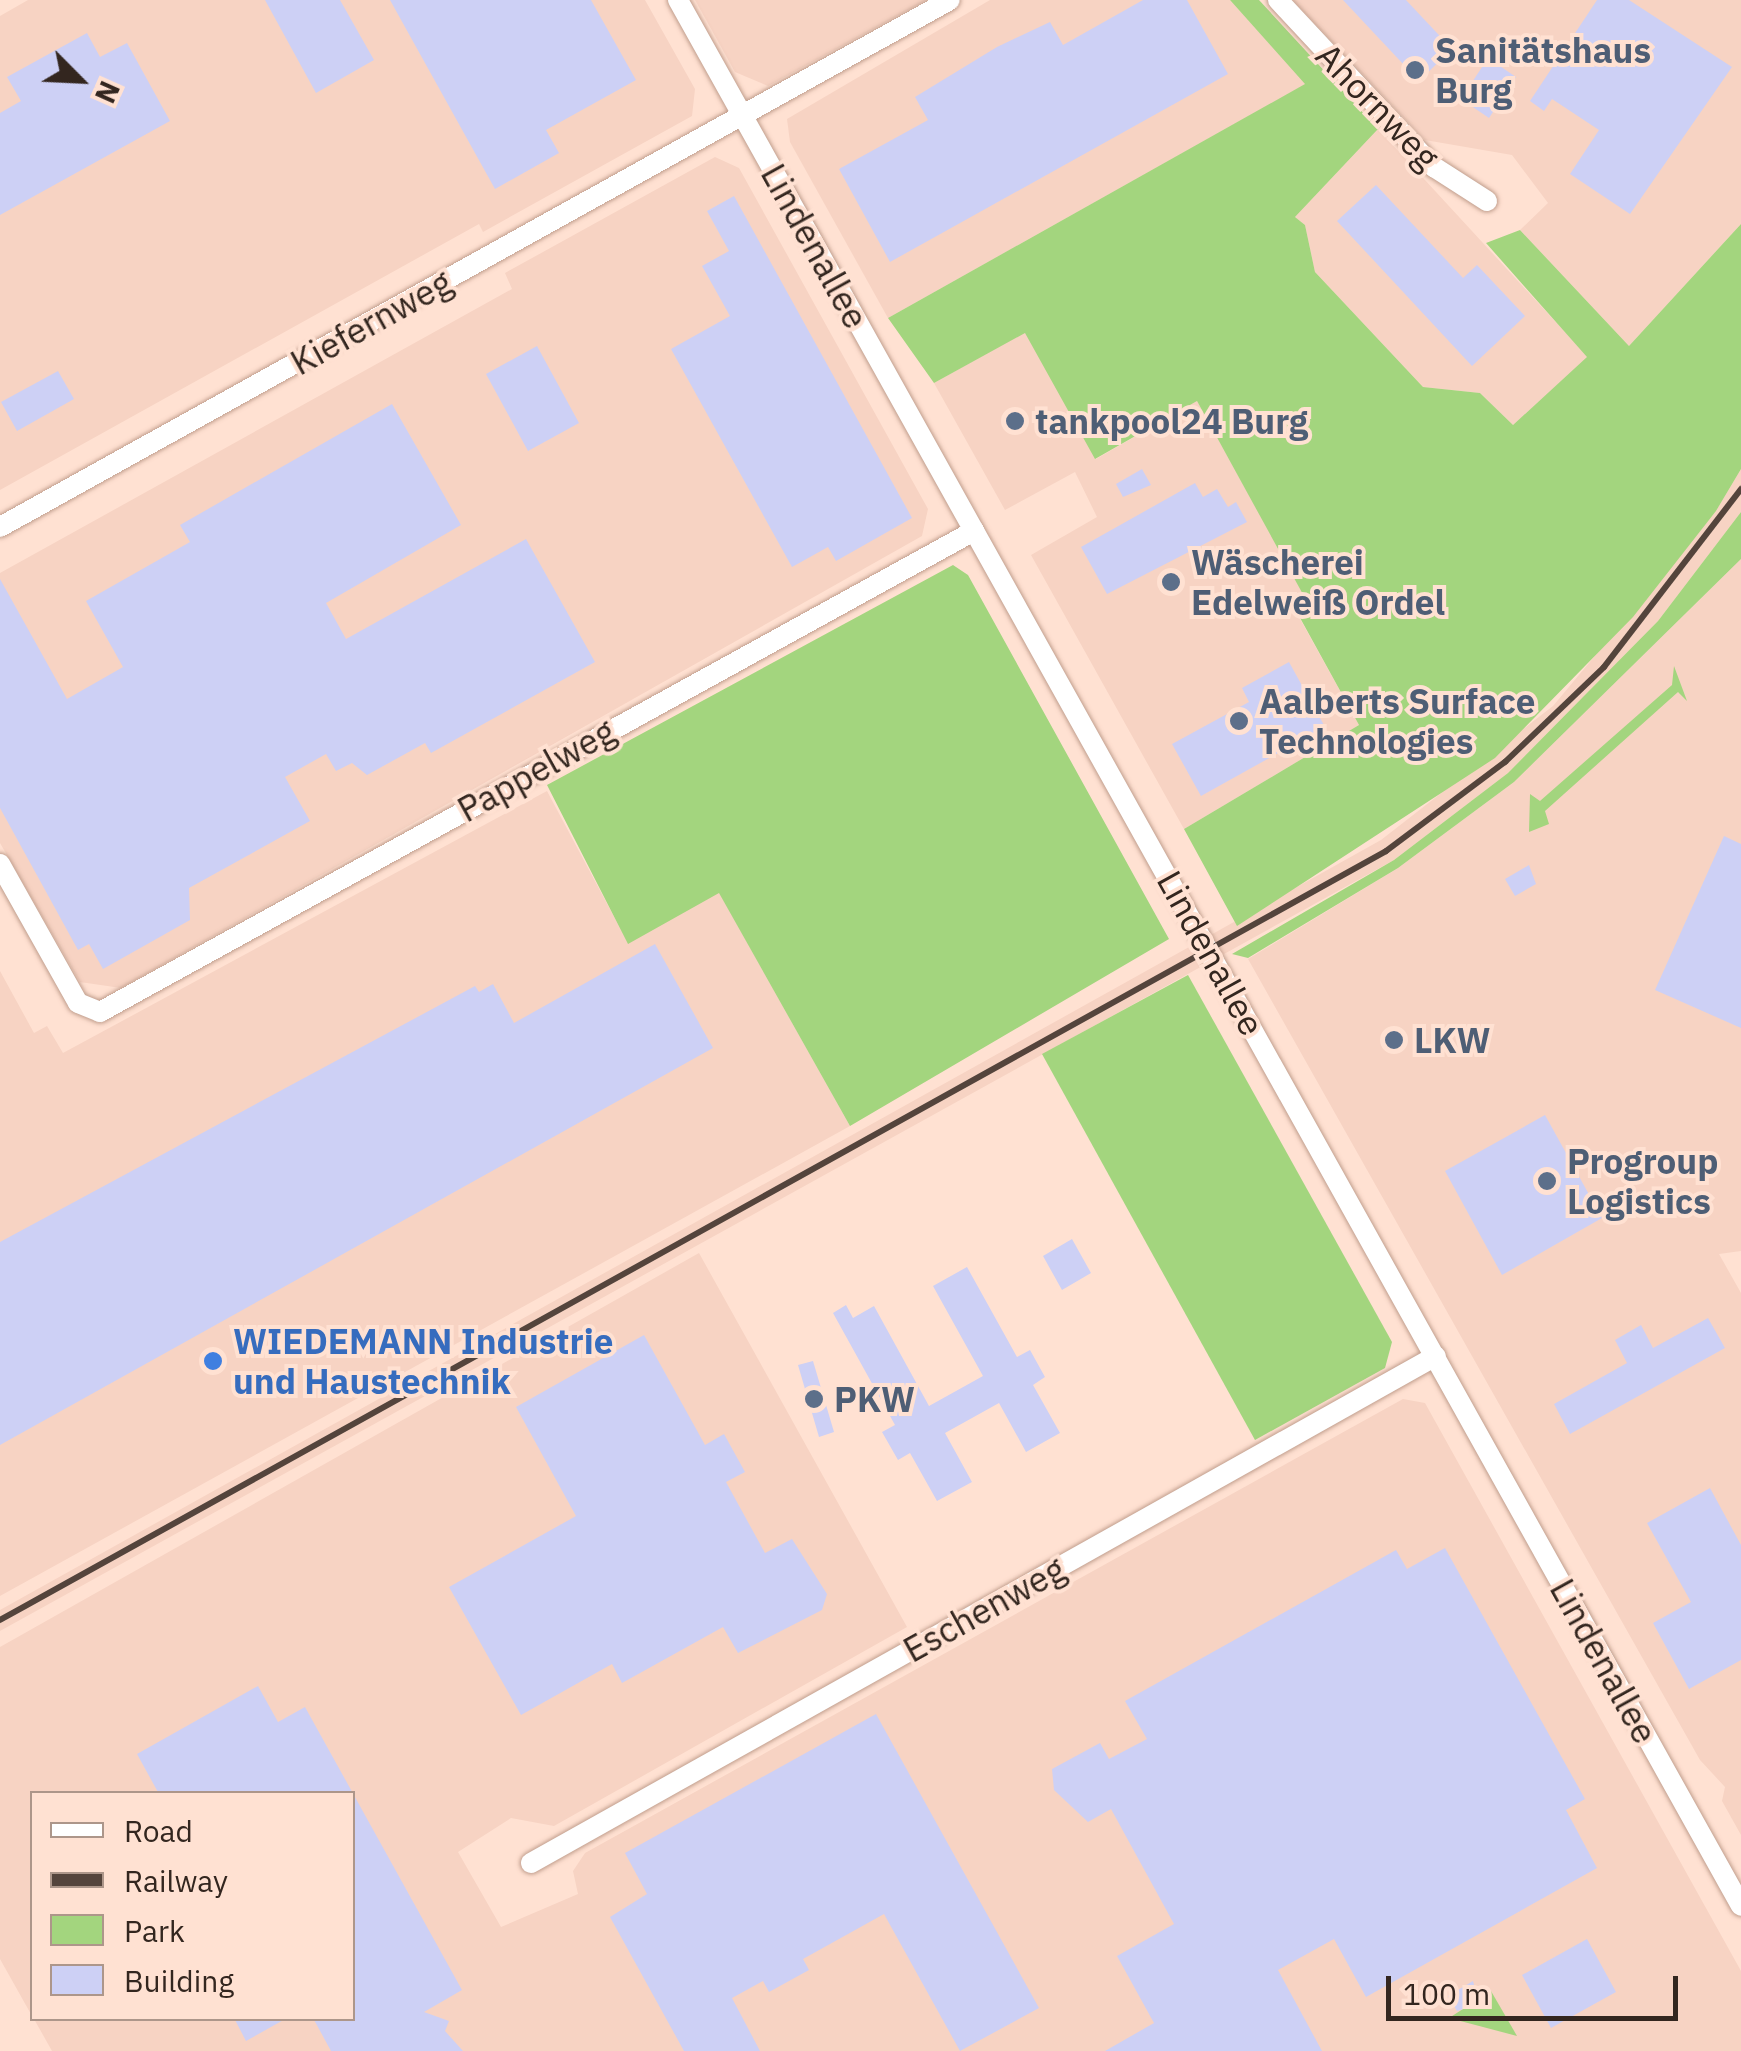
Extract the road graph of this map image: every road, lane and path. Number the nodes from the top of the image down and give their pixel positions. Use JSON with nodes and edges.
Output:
{"nodes":[{"id":1,"x":678,"y":0,"type":"edge"},
{"id":2,"x":950,"y":0,"type":"edge"},
{"id":3,"x":1278,"y":0,"type":"edge"},
{"id":4,"x":741,"y":114,"type":"junction"},
{"id":5,"x":1487,"y":201,"type":"dead end"},
{"id":6,"x":0,"y":527,"type":"edge"},
{"id":7,"x":974,"y":530,"type":"junction"},
{"id":8,"x":0,"y":864,"type":"edge"},
{"id":9,"x":1436,"y":1356,"type":"junction"},
{"id":10,"x":531,"y":1862,"type":"dead end"},
{"id":11,"x":1741,"y":1906,"type":"edge"}],
"edges":[{"from":1,"to":4,"type":"street","name":"Lindenallee"},
{"from":2,"to":4,"type":"street","name":"Kiefernweg"},
{"from":3,"to":5,"type":"street","name":"Ahornweg"},
{"from":4,"to":6,"type":"street","name":"Kiefernweg"},
{"from":4,"to":7,"type":"street","name":"Lindenallee"},
{"from":7,"to":8,"type":"street","name":"Pappelweg"},
{"from":7,"to":9,"type":"street","name":"Lindenallee"},
{"from":9,"to":10,"type":"street","name":"Eschenweg"},
{"from":9,"to":11,"type":"street","name":"Lindenallee"}]}
